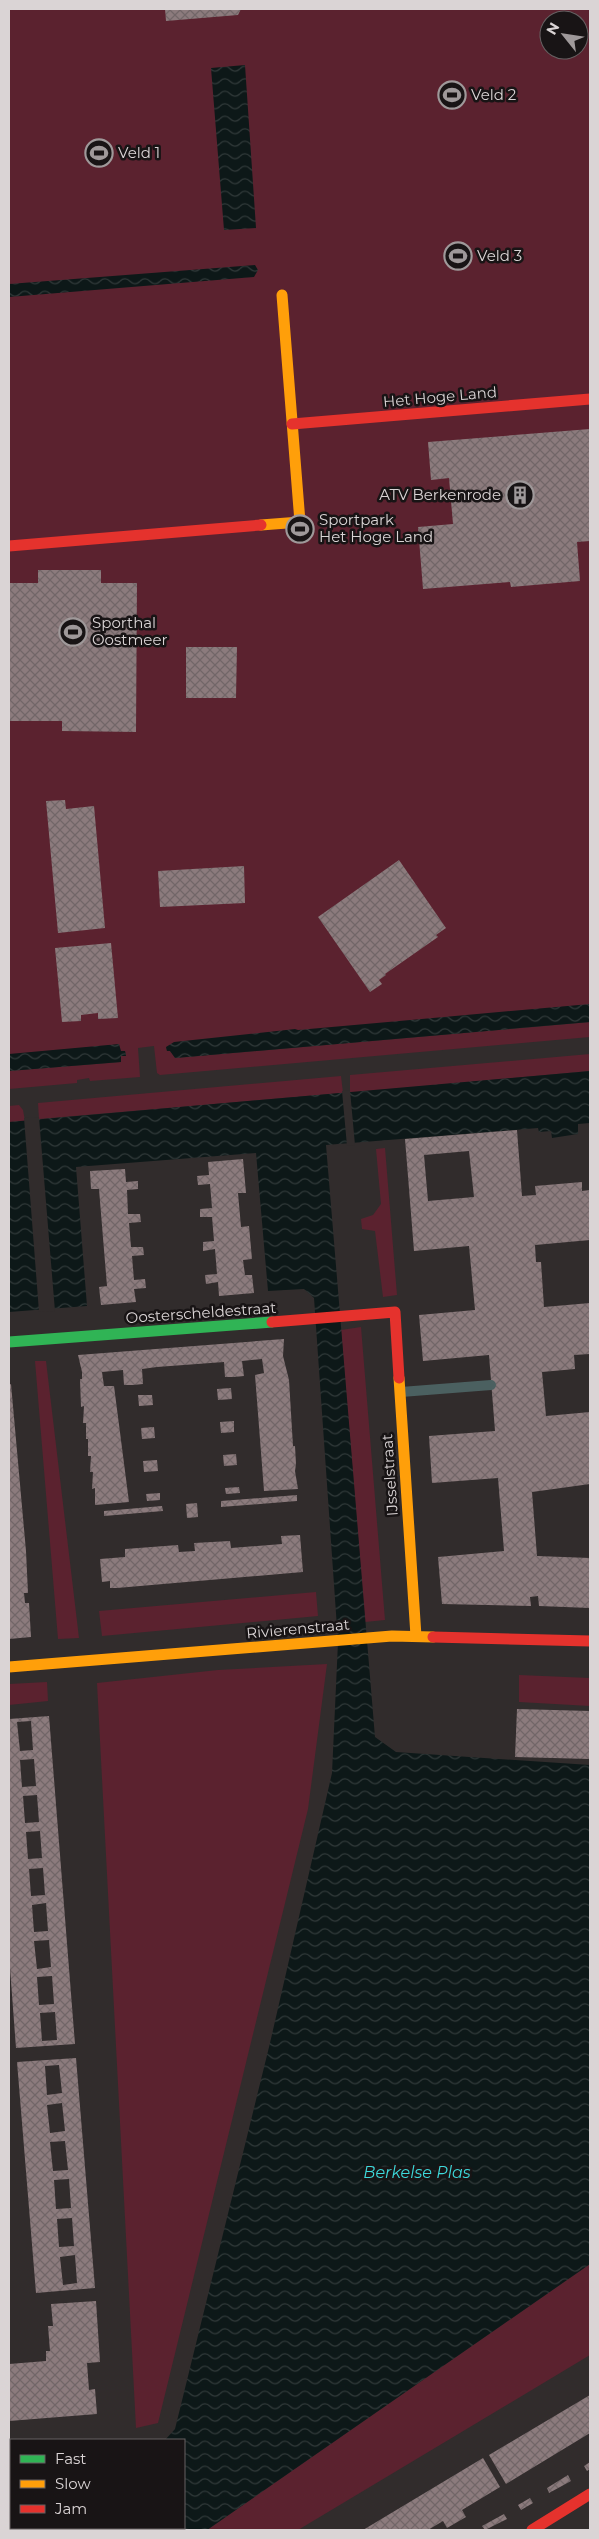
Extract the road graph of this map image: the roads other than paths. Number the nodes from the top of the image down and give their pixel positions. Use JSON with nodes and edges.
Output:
{"nodes":[{"id":1,"x":282,"y":296,"type":"dead end"},
{"id":2,"x":590,"y":399,"type":"edge"},
{"id":3,"x":292,"y":424,"type":"junction"},
{"id":4,"x":9,"y":546,"type":"edge"},
{"id":5,"x":395,"y":1312,"type":"joint"},
{"id":6,"x":9,"y":1342,"type":"edge"},
{"id":7,"x":491,"y":1385,"type":"dead end"},
{"id":8,"x":400,"y":1392,"type":"junction"},
{"id":9,"x":416,"y":1636,"type":"junction"},
{"id":10,"x":590,"y":1641,"type":"edge"},
{"id":11,"x":9,"y":1667,"type":"edge"},
{"id":12,"x":590,"y":2494,"type":"edge"},
{"id":13,"x":532,"y":2530,"type":"edge"}],
"edges":[{"from":1,"to":3,"type":"street"},
{"from":2,"to":3,"type":"street","name":"Het Hoge Land"},
{"from":3,"to":4,"type":"street"},
{"from":5,"to":6,"type":"street","name":"Oosterscheldestraat"},
{"from":5,"to":8,"type":"street","name":"IJsselstraat"},
{"from":7,"to":8,"type":"lane"},
{"from":8,"to":9,"type":"street","name":"IJsselstraat"},
{"from":9,"to":10,"type":"street","name":"Rivierenstraat"},
{"from":9,"to":11,"type":"street","name":"Rivierenstraat"},
{"from":12,"to":13,"type":"street"}]}
